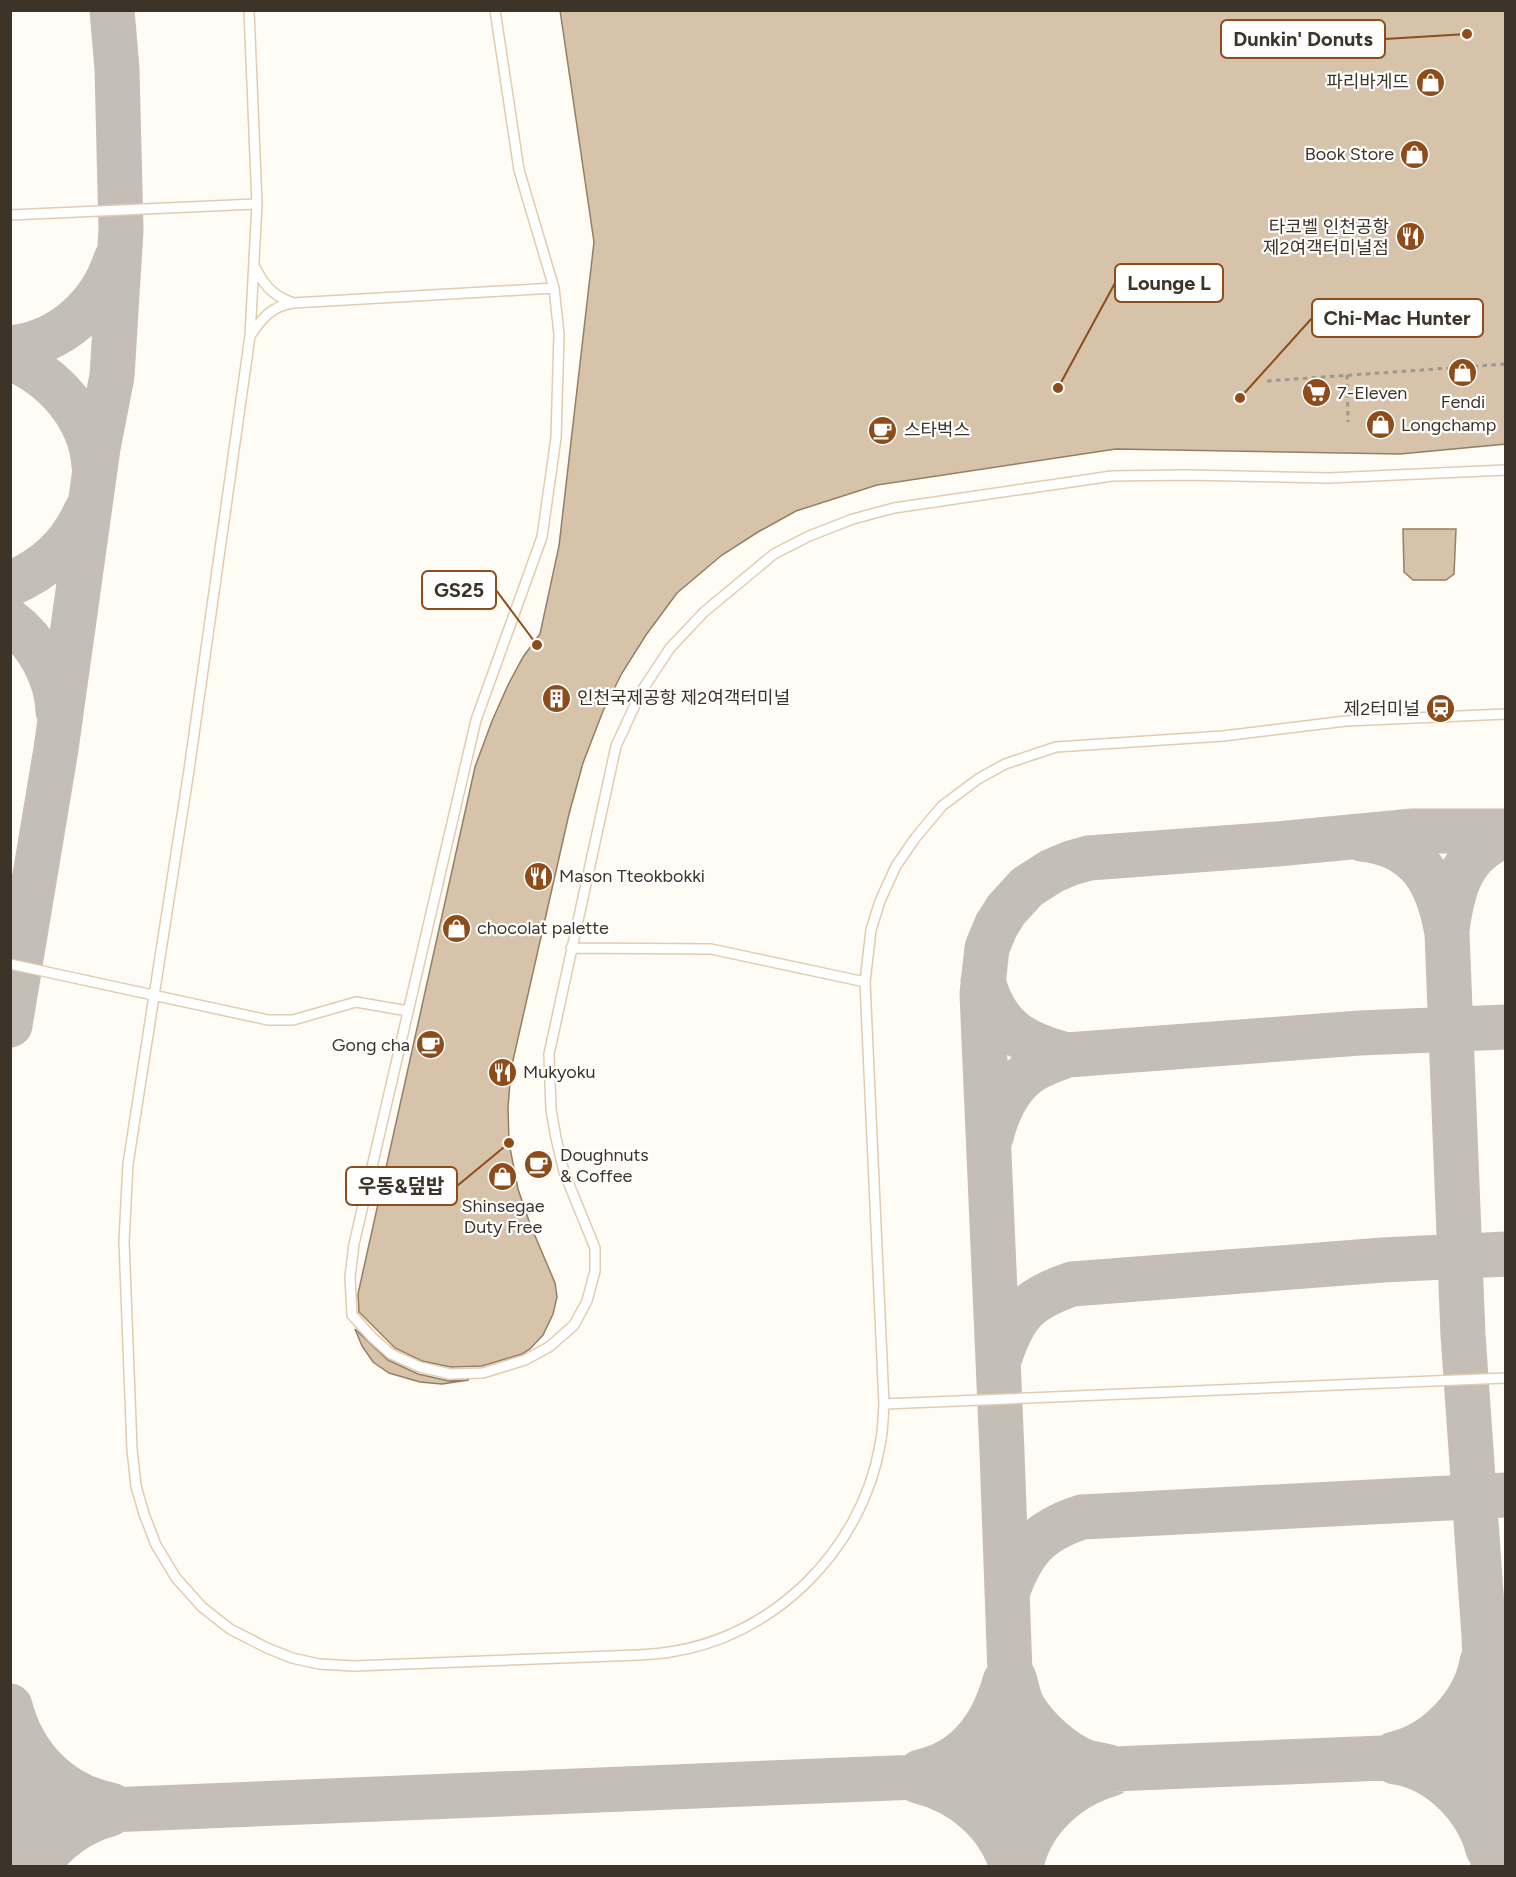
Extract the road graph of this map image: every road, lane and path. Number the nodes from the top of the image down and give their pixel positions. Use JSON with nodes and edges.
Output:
{"nodes":[{"id":1,"x":249,"y":10,"type":"edge"},
{"id":2,"x":495,"y":10,"type":"edge"},
{"id":3,"x":257,"y":204,"type":"junction"},
{"id":4,"x":10,"y":215,"type":"edge"},
{"id":5,"x":255,"y":265,"type":"junction"},
{"id":6,"x":554,"y":288,"type":"junction"},
{"id":7,"x":293,"y":303,"type":"junction"},
{"id":8,"x":250,"y":336,"type":"junction"},
{"id":9,"x":1506,"y":364,"type":"edge"},
{"id":10,"x":1347,"y":375,"type":"junction"},
{"id":11,"x":1267,"y":381,"type":"dead end"},
{"id":12,"x":1348,"y":422,"type":"dead end"},
{"id":13,"x":1506,"y":470,"type":"edge"},
{"id":14,"x":1506,"y":714,"type":"edge"},
{"id":15,"x":571,"y":948,"type":"junction"},
{"id":16,"x":10,"y":964,"type":"edge"},
{"id":17,"x":865,"y":982,"type":"junction"},
{"id":18,"x":153,"y":996,"type":"junction"},
{"id":19,"x":408,"y":1011,"type":"junction"},
{"id":20,"x":1506,"y":1378,"type":"edge"},
{"id":21,"x":884,"y":1404,"type":"junction"}],
"edges":[{"from":1,"to":3,"type":"lane"},
{"from":2,"to":6,"type":"lane"},
{"from":3,"to":4,"type":"lane"},
{"from":3,"to":5,"type":"lane"},
{"from":5,"to":7,"type":"lane"},
{"from":5,"to":8,"type":"lane"},
{"from":6,"to":7,"type":"lane"},
{"from":6,"to":19,"type":"lane"},
{"from":7,"to":8,"type":"lane"},
{"from":8,"to":18,"type":"lane"},
{"from":9,"to":10,"type":"path"},
{"from":10,"to":11,"type":"path"},
{"from":10,"to":12,"type":"path"},
{"from":13,"to":15,"type":"lane"},
{"from":14,"to":17,"type":"lane"},
{"from":15,"to":17,"type":"lane"},
{"from":15,"to":19,"type":"lane"},
{"from":16,"to":18,"type":"lane"},
{"from":17,"to":21,"type":"lane"},
{"from":18,"to":19,"type":"lane"},
{"from":18,"to":21,"type":"lane"},
{"from":20,"to":21,"type":"lane"}]}
